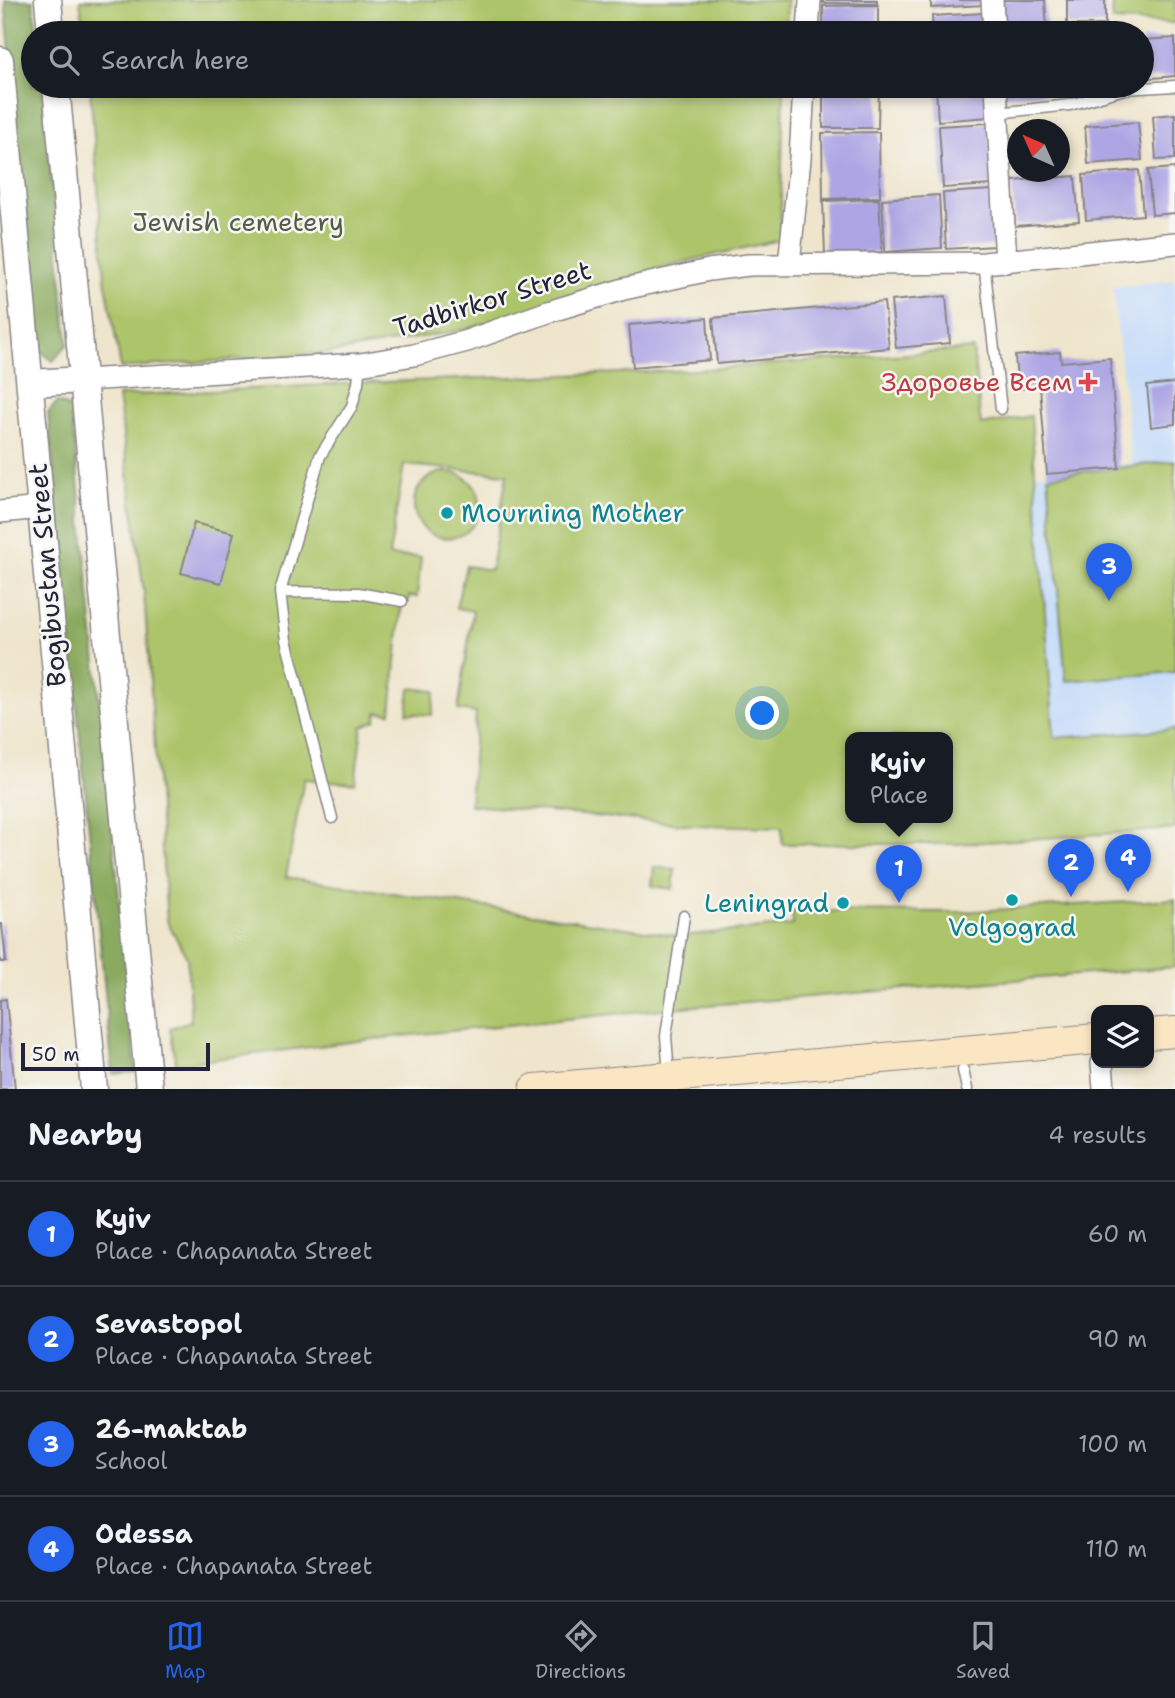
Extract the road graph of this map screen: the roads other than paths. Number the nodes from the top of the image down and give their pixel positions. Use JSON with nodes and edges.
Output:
{"nodes":[{"id":1,"x":48,"y":0,"type":"edge"},
{"id":2,"x":810,"y":0,"type":"edge"},
{"id":3,"x":992,"y":0,"type":"edge"},
{"id":4,"x":50,"y":21,"type":"edge"},
{"id":5,"x":809,"y":21,"type":"edge"},
{"id":6,"x":993,"y":21,"type":"edge"},
{"id":7,"x":0,"y":60,"type":"edge"},
{"id":8,"x":1175,"y":86,"type":"edge"},
{"id":9,"x":1154,"y":87,"type":"edge"},
{"id":10,"x":57,"y":98,"type":"edge"},
{"id":11,"x":803,"y":98,"type":"edge"},
{"id":12,"x":996,"y":98,"type":"edge"},
{"id":13,"x":1094,"y":98,"type":"edge"},
{"id":14,"x":997,"y":113,"type":"junction"},
{"id":15,"x":1175,"y":243,"type":"edge"},
{"id":16,"x":1006,"y":262,"type":"junction"},
{"id":17,"x":984,"y":263,"type":"junction"},
{"id":18,"x":789,"y":264,"type":"junction"},
{"id":19,"x":360,"y":364,"type":"junction"},
{"id":20,"x":83,"y":380,"type":"junction"},
{"id":21,"x":31,"y":383,"type":"junction"},
{"id":22,"x":1001,"y":409,"type":"dead end"},
{"id":23,"x":41,"y":508,"type":"junction"},
{"id":24,"x":0,"y":512,"type":"edge"},
{"id":25,"x":280,"y":592,"type":"junction"},
{"id":26,"x":402,"y":601,"type":"dead end"},
{"id":27,"x":332,"y":818,"type":"dead end"},
{"id":28,"x":684,"y":916,"type":"dead end"},
{"id":29,"x":1175,"y":1032,"type":"edge"},
{"id":30,"x":1154,"y":1034,"type":"edge"},
{"id":31,"x":1091,"y":1039,"type":"edge"},
{"id":32,"x":1175,"y":1052,"type":"edge"},
{"id":33,"x":1154,"y":1054,"type":"edge"},
{"id":34,"x":1091,"y":1059,"type":"edge"},
{"id":35,"x":1102,"y":1068,"type":"edge"},
{"id":36,"x":669,"y":1077,"type":"junction"},
{"id":37,"x":965,"y":1079,"type":"edge"},
{"id":38,"x":94,"y":1089,"type":"edge"},
{"id":39,"x":149,"y":1089,"type":"edge"},
{"id":40,"x":535,"y":1089,"type":"edge"},
{"id":41,"x":736,"y":1089,"type":"edge"},
{"id":42,"x":1104,"y":1089,"type":"edge"}],
"edges":[{"from":1,"to":4,"type":"street"},
{"from":2,"to":5,"type":"street"},
{"from":3,"to":6,"type":"street"},
{"from":7,"to":21,"type":"street","name":"Bogibustan Street"},
{"from":8,"to":9,"type":"lane"},
{"from":10,"to":20,"type":"street","name":"Bogibustan Street"},
{"from":11,"to":18,"type":"street"},
{"from":12,"to":14,"type":"street"},
{"from":13,"to":14,"type":"lane"},
{"from":14,"to":16,"type":"street"},
{"from":15,"to":16,"type":"street","name":"Tadbirkor Street"},
{"from":16,"to":17,"type":"street","name":"Tadbirkor Street"},
{"from":17,"to":18,"type":"street","name":"Tadbirkor Street"},
{"from":17,"to":22,"type":"lane"},
{"from":18,"to":19,"type":"street","name":"Tadbirkor Street"},
{"from":19,"to":20,"type":"street","name":"Tadbirkor Street"},
{"from":19,"to":25,"type":"lane"},
{"from":20,"to":21,"type":"street"},
{"from":20,"to":39,"type":"street","name":"Bogibustan Street"},
{"from":21,"to":23,"type":"street","name":"Bogibustan Street"},
{"from":23,"to":24,"type":"street"},
{"from":23,"to":38,"type":"street","name":"Bogibustan Street"},
{"from":25,"to":26,"type":"lane"},
{"from":25,"to":27,"type":"lane"},
{"from":28,"to":36,"type":"lane"},
{"from":29,"to":30,"type":"main road"},
{"from":31,"to":36,"type":"main road"},
{"from":32,"to":33,"type":"main road"},
{"from":34,"to":37,"type":"main road"},
{"from":35,"to":42,"type":"street"},
{"from":36,"to":40,"type":"main road"},
{"from":37,"to":41,"type":"main road"}]}
